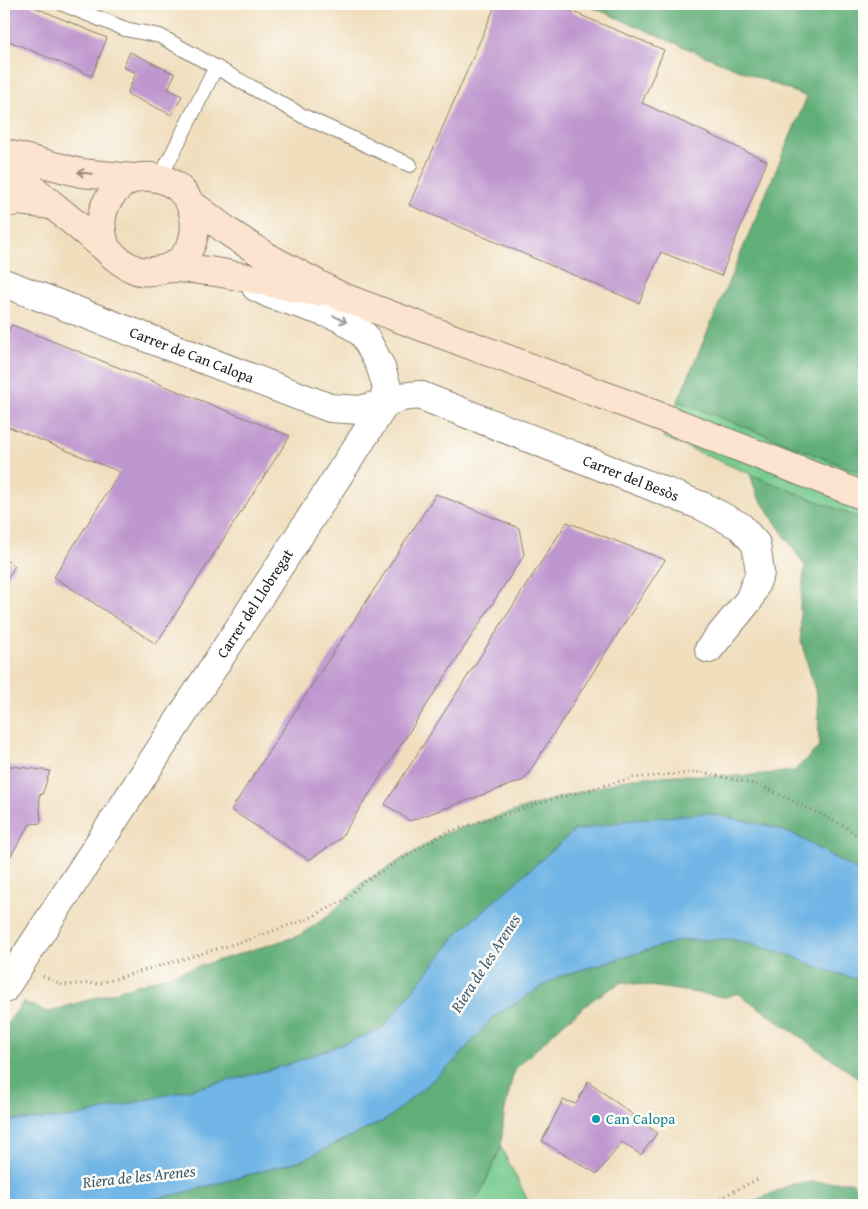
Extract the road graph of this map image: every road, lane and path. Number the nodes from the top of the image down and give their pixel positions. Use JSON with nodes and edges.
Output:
{"nodes":[{"id":1,"x":63,"y":4,"type":"edge"},
{"id":2,"x":216,"y":67,"type":"junction"},
{"id":3,"x":4,"y":153,"type":"edge"},
{"id":4,"x":4,"y":164,"type":"edge"},
{"id":5,"x":410,"y":165,"type":"dead end"},
{"id":6,"x":133,"y":178,"type":"junction"},
{"id":7,"x":160,"y":178,"type":"junction"},
{"id":8,"x":4,"y":203,"type":"edge"},
{"id":9,"x":190,"y":203,"type":"junction"},
{"id":10,"x":51,"y":205,"type":"junction"},
{"id":11,"x":106,"y":248,"type":"junction"},
{"id":12,"x":167,"y":268,"type":"junction"},
{"id":13,"x":230,"y":274,"type":"junction"},
{"id":14,"x":4,"y":283,"type":"edge"},
{"id":15,"x":340,"y":296,"type":"junction"},
{"id":16,"x":382,"y":404,"type":"junction"},
{"id":17,"x":864,"y":496,"type":"edge"},
{"id":18,"x":709,"y":649,"type":"dead end"},
{"id":19,"x":864,"y":840,"type":"edge"},
{"id":20,"x":21,"y":964,"type":"junction"},
{"id":21,"x":4,"y":989,"type":"edge"},
{"id":22,"x":760,"y":1178,"type":"dead end"},
{"id":23,"x":707,"y":1205,"type":"edge"}],
"edges":[{"from":1,"to":2,"type":"lane"},
{"from":2,"to":5,"type":"lane"},
{"from":2,"to":7,"type":"lane"},
{"from":6,"to":3,"type":"main road","one_way":true},
{"from":4,"to":10,"type":"main road"},
{"from":6,"to":7,"type":"main road"},
{"from":6,"to":11,"type":"main road"},
{"from":7,"to":9,"type":"main road"},
{"from":8,"to":10,"type":"main road"},
{"from":9,"to":12,"type":"main road"},
{"from":9,"to":15,"type":"main road"},
{"from":10,"to":11,"type":"main road"},
{"from":11,"to":12,"type":"main road"},
{"from":12,"to":13,"type":"main road"},
{"from":13,"to":15,"type":"main road"},
{"from":13,"to":16,"type":"street","name":"Carrer del Llobregat","one_way":true},
{"from":14,"to":16,"type":"street","name":"Carrer de Can Calopa"},
{"from":15,"to":17,"type":"main road"},
{"from":16,"to":18,"type":"street","name":"Carrer del Besòs"},
{"from":16,"to":20,"type":"street","name":"Carrer del Llobregat"},
{"from":19,"to":20,"type":"path"},
{"from":20,"to":21,"type":"street","name":"Carrer del Llobregat"},
{"from":22,"to":23,"type":"path"}]}
